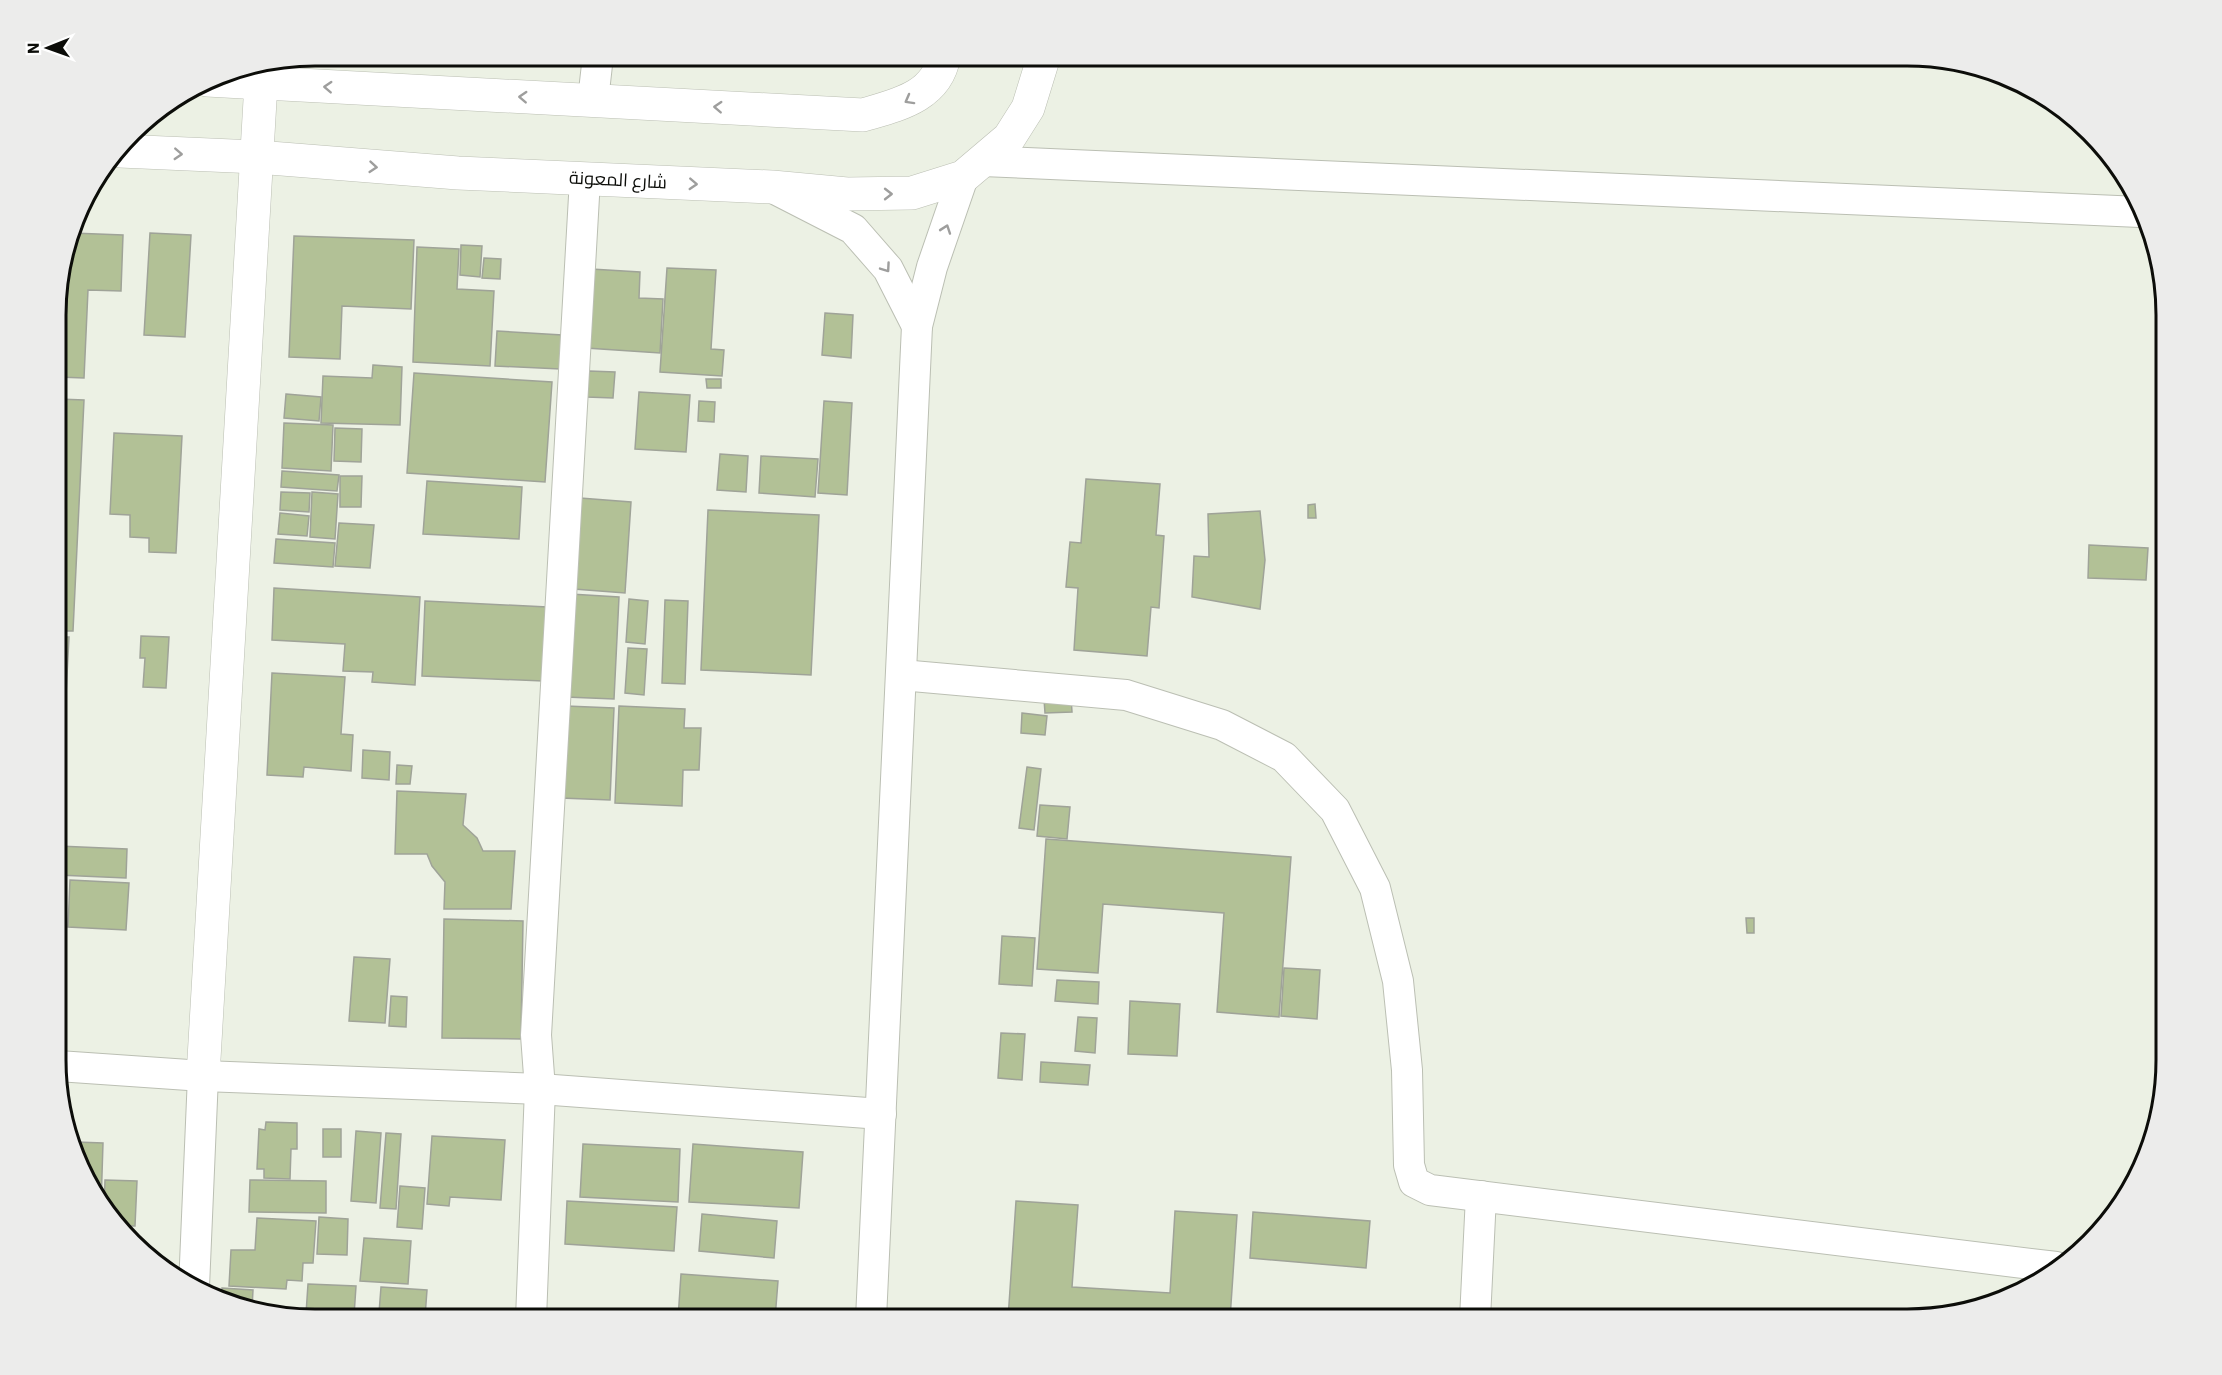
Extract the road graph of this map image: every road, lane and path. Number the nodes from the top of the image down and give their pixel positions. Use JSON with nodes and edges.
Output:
{"nodes":[{"id":1,"x":597,"y":66,"type":"edge"},
{"id":2,"x":941,"y":66,"type":"edge"},
{"id":3,"x":1041,"y":66,"type":"edge"},
{"id":4,"x":261,"y":75,"type":"edge"},
{"id":5,"x":242,"y":77,"type":"edge"},
{"id":6,"x":593,"y":100,"type":"junction"},
{"id":7,"x":128,"y":151,"type":"edge"},
{"id":8,"x":257,"y":158,"type":"junction"},
{"id":9,"x":973,"y":169,"type":"junction"},
{"id":10,"x":585,"y":179,"type":"junction"},
{"id":11,"x":772,"y":187,"type":"junction"},
{"id":12,"x":2133,"y":212,"type":"edge"},
{"id":13,"x":917,"y":326,"type":"junction"},
{"id":14,"x":901,"y":675,"type":"junction"},
{"id":15,"x":66,"y":1067,"type":"edge"},
{"id":16,"x":203,"y":1076,"type":"junction"},
{"id":17,"x":540,"y":1089,"type":"junction"},
{"id":18,"x":881,"y":1114,"type":"junction"},
{"id":19,"x":1481,"y":1196,"type":"junction"},
{"id":20,"x":2046,"y":1267,"type":"edge"},
{"id":21,"x":194,"y":1278,"type":"edge"},
{"id":22,"x":531,"y":1309,"type":"edge"},
{"id":23,"x":871,"y":1309,"type":"edge"},
{"id":24,"x":1475,"y":1309,"type":"edge"}],
"edges":[{"from":1,"to":6,"type":"street"},
{"from":2,"to":6,"type":"main road","one_way":true},
{"from":3,"to":9,"type":"main road","name":"شارع المعونة"},
{"from":4,"to":5,"type":"main road"},
{"from":6,"to":4,"type":"main road","one_way":true},
{"from":4,"to":8,"type":"main road"},
{"from":7,"to":8,"type":"main road","name":"شارع المعونة","one_way":true},
{"from":8,"to":10,"type":"main road","name":"شارع المعونة","one_way":true},
{"from":8,"to":16,"type":"main road"},
{"from":11,"to":9,"type":"main road","name":"شارع المعونة","one_way":true},
{"from":9,"to":12,"type":"street"},
{"from":13,"to":9,"type":"street","one_way":true},
{"from":10,"to":11,"type":"main road","name":"شارع المعونة","one_way":true},
{"from":10,"to":17,"type":"street"},
{"from":11,"to":13,"type":"street","one_way":true},
{"from":13,"to":14,"type":"street"},
{"from":14,"to":18,"type":"street"},
{"from":14,"to":19,"type":"street"},
{"from":15,"to":16,"type":"street"},
{"from":16,"to":17,"type":"street"},
{"from":16,"to":21,"type":"street"},
{"from":17,"to":18,"type":"street"},
{"from":17,"to":22,"type":"street"},
{"from":18,"to":23,"type":"street"},
{"from":19,"to":20,"type":"street"},
{"from":19,"to":24,"type":"street"}]}
